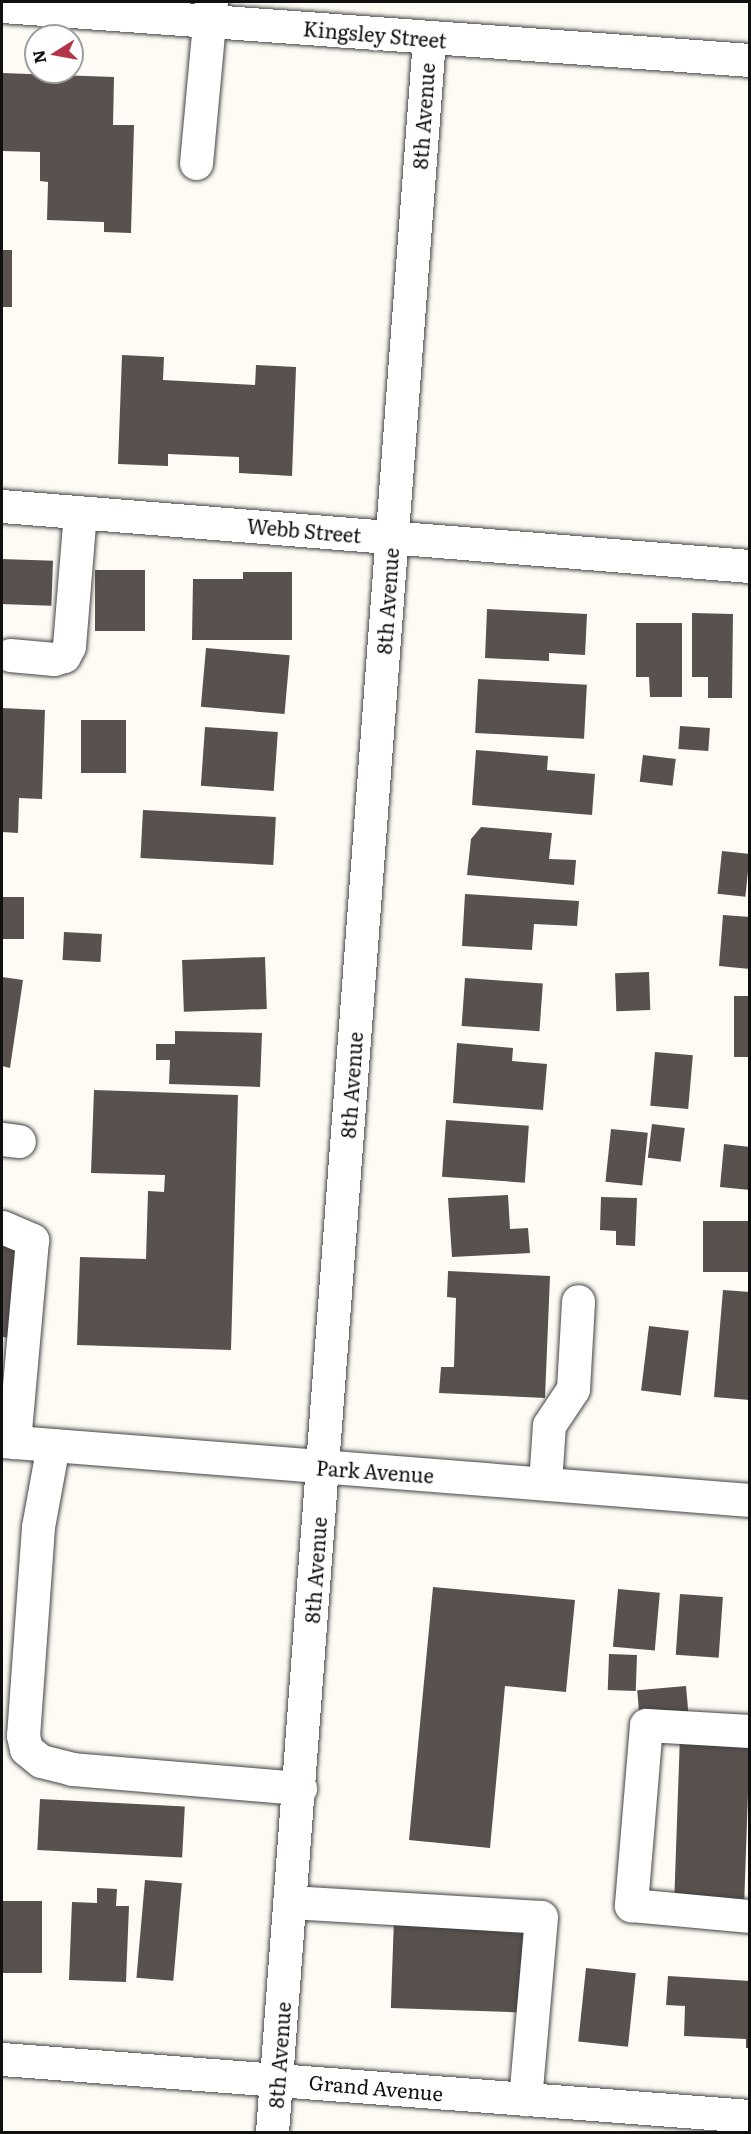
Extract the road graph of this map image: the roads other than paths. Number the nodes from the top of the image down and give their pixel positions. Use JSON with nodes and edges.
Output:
{"nodes":[{"id":1,"x":2,"y":6,"type":"edge"},
{"id":2,"x":210,"y":11,"type":"edge"},
{"id":3,"x":429,"y":38,"type":"junction"},
{"id":4,"x":750,"y":60,"type":"edge"},
{"id":5,"x":196,"y":164,"type":"dead end"},
{"id":6,"x":2,"y":506,"type":"edge"},
{"id":7,"x":80,"y":512,"type":"junction"},
{"id":8,"x":392,"y":537,"type":"junction"},
{"id":9,"x":750,"y":566,"type":"edge"},
{"id":10,"x":10,"y":655,"type":"dead end"},
{"id":11,"x":2,"y":1227,"type":"edge"},
{"id":12,"x":578,"y":1301,"type":"dead end"},
{"id":13,"x":8,"y":1442,"type":"edge"},
{"id":14,"x":52,"y":1445,"type":"junction"},
{"id":15,"x":322,"y":1467,"type":"junction"},
{"id":16,"x":545,"y":1483,"type":"junction"},
{"id":17,"x":750,"y":1500,"type":"edge"},
{"id":18,"x":750,"y":1731,"type":"edge"},
{"id":19,"x":300,"y":1788,"type":"junction"},
{"id":20,"x":290,"y":1902,"type":"junction"},
{"id":21,"x":750,"y":1916,"type":"edge"},
{"id":22,"x":2,"y":2059,"type":"edge"},
{"id":23,"x":277,"y":2079,"type":"junction"},
{"id":24,"x":525,"y":2099,"type":"junction"},
{"id":25,"x":750,"y":2116,"type":"edge"},
{"id":26,"x":272,"y":2133,"type":"edge"}],
"edges":[{"from":1,"to":2,"type":"street","name":"Kingsley Street"},
{"from":2,"to":3,"type":"street","name":"Kingsley Street"},
{"from":2,"to":5,"type":"street"},
{"from":3,"to":4,"type":"street","name":"Kingsley Street"},
{"from":3,"to":8,"type":"street","name":"8th Avenue"},
{"from":6,"to":7,"type":"street","name":"Webb Street"},
{"from":7,"to":8,"type":"street","name":"Webb Street"},
{"from":7,"to":10,"type":"street"},
{"from":8,"to":9,"type":"street","name":"Webb Street"},
{"from":8,"to":15,"type":"street","name":"8th Avenue"},
{"from":11,"to":13,"type":"street"},
{"from":12,"to":16,"type":"street"},
{"from":13,"to":14,"type":"street","name":"Park Avenue"},
{"from":14,"to":15,"type":"street","name":"Park Avenue"},
{"from":14,"to":19,"type":"street"},
{"from":15,"to":16,"type":"street","name":"Park Avenue"},
{"from":15,"to":19,"type":"street","name":"8th Avenue"},
{"from":16,"to":17,"type":"street","name":"Park Avenue"},
{"from":18,"to":21,"type":"street"},
{"from":19,"to":20,"type":"street","name":"8th Avenue"},
{"from":20,"to":23,"type":"street","name":"8th Avenue"},
{"from":20,"to":24,"type":"street"},
{"from":22,"to":23,"type":"street","name":"Grand Avenue"},
{"from":23,"to":24,"type":"street","name":"Grand Avenue"},
{"from":23,"to":26,"type":"street","name":"8th Avenue"},
{"from":24,"to":25,"type":"street","name":"Grand Avenue"}]}
